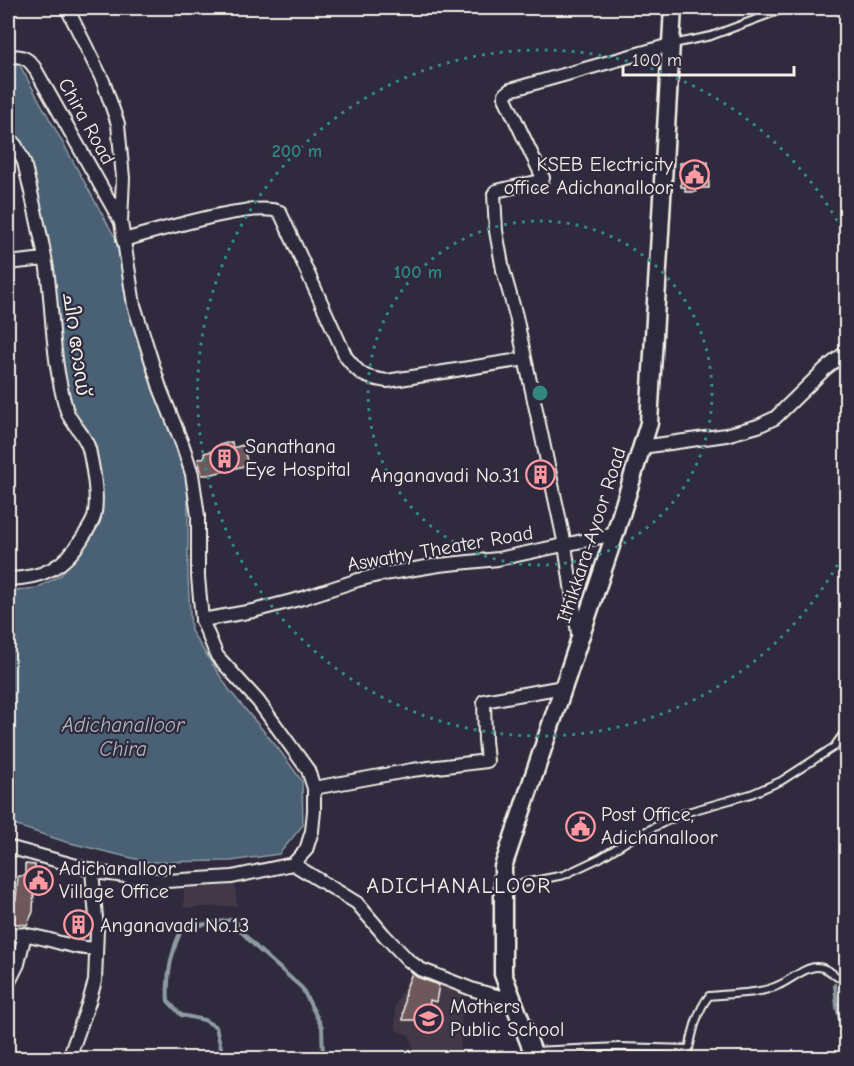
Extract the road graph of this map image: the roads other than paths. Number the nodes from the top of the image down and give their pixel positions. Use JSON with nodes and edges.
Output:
{"nodes":[{"id":1,"x":68,"y":8,"type":"edge"},
{"id":2,"x":673,"y":8,"type":"edge"},
{"id":3,"x":786,"y":8,"type":"edge"},
{"id":4,"x":670,"y":45,"type":"junction"},
{"id":5,"x":8,"y":57,"type":"edge"},
{"id":6,"x":8,"y":136,"type":"edge"},
{"id":7,"x":121,"y":222,"type":"junction"},
{"id":8,"x":123,"y":240,"type":"junction"},
{"id":9,"x":45,"y":259,"type":"junction"},
{"id":10,"x":8,"y":263,"type":"edge"},
{"id":11,"x":846,"y":352,"type":"edge"},
{"id":12,"x":525,"y":359,"type":"junction"},
{"id":13,"x":642,"y":447,"type":"junction"},
{"id":14,"x":615,"y":534,"type":"junction"},
{"id":15,"x":565,"y":544,"type":"junction"},
{"id":16,"x":8,"y":579,"type":"edge"},
{"id":17,"x":202,"y":620,"type":"junction"},
{"id":18,"x":579,"y":641,"type":"junction"},
{"id":19,"x":563,"y":687,"type":"junction"},
{"id":20,"x":846,"y":730,"type":"edge"},
{"id":21,"x":314,"y":788,"type":"junction"},
{"id":22,"x":8,"y":848,"type":"edge"},
{"id":23,"x":293,"y":864,"type":"junction"},
{"id":24,"x":92,"y":870,"type":"junction"},
{"id":25,"x":503,"y":887,"type":"junction"},
{"id":26,"x":8,"y":934,"type":"edge"},
{"id":27,"x":25,"y":934,"type":"junction"},
{"id":28,"x":96,"y":949,"type":"junction"},
{"id":29,"x":837,"y":977,"type":"dead end"},
{"id":30,"x":8,"y":984,"type":"edge"},
{"id":31,"x":512,"y":1000,"type":"junction"},
{"id":32,"x":533,"y":1055,"type":"edge"},
{"id":33,"x":69,"y":1059,"type":"edge"}],
"edges":[{"from":1,"to":7,"type":"street"},
{"from":2,"to":4,"type":"main road","name":"Ithikkara-Ayoor Road"},
{"from":3,"to":4,"type":"lane"},
{"from":4,"to":12,"type":"street"},
{"from":4,"to":13,"type":"main road","name":"Ithikkara-Ayoor Road"},
{"from":5,"to":7,"type":"street","name":"Chira Road"},
{"from":6,"to":9,"type":"street","name":"ചിറ റോഡ്"},
{"from":7,"to":8,"type":"street"},
{"from":8,"to":12,"type":"street"},
{"from":8,"to":17,"type":"street"},
{"from":9,"to":10,"type":"street"},
{"from":9,"to":16,"type":"street","name":"ചിറ റോഡ്"},
{"from":11,"to":13,"type":"street"},
{"from":12,"to":15,"type":"street"},
{"from":13,"to":14,"type":"main road","name":"Ithikkara-Ayoor Road"},
{"from":14,"to":15,"type":"street","name":"Aswathy Theater Road"},
{"from":14,"to":18,"type":"main road","name":"Ithikkara-Ayoor Road"},
{"from":15,"to":17,"type":"street","name":"Aswathy Theater Road"},
{"from":15,"to":18,"type":"street"},
{"from":17,"to":21,"type":"street"},
{"from":18,"to":19,"type":"main road","name":"Ithikkara-Ayoor Road"},
{"from":19,"to":21,"type":"street"},
{"from":19,"to":25,"type":"main road","name":"Ithikkara-Ayoor Road"},
{"from":20,"to":25,"type":"lane"},
{"from":21,"to":23,"type":"street"},
{"from":22,"to":24,"type":"street"},
{"from":23,"to":24,"type":"street"},
{"from":23,"to":31,"type":"street"},
{"from":24,"to":28,"type":"street"},
{"from":25,"to":31,"type":"main road","name":"Ithikkara-Ayoor Road"},
{"from":26,"to":27,"type":"street"},
{"from":27,"to":28,"type":"street"},
{"from":27,"to":30,"type":"street"},
{"from":28,"to":33,"type":"street"},
{"from":29,"to":32,"type":"lane"},
{"from":31,"to":32,"type":"main road","name":"Ithikkara-Ayoor Road"}]}
